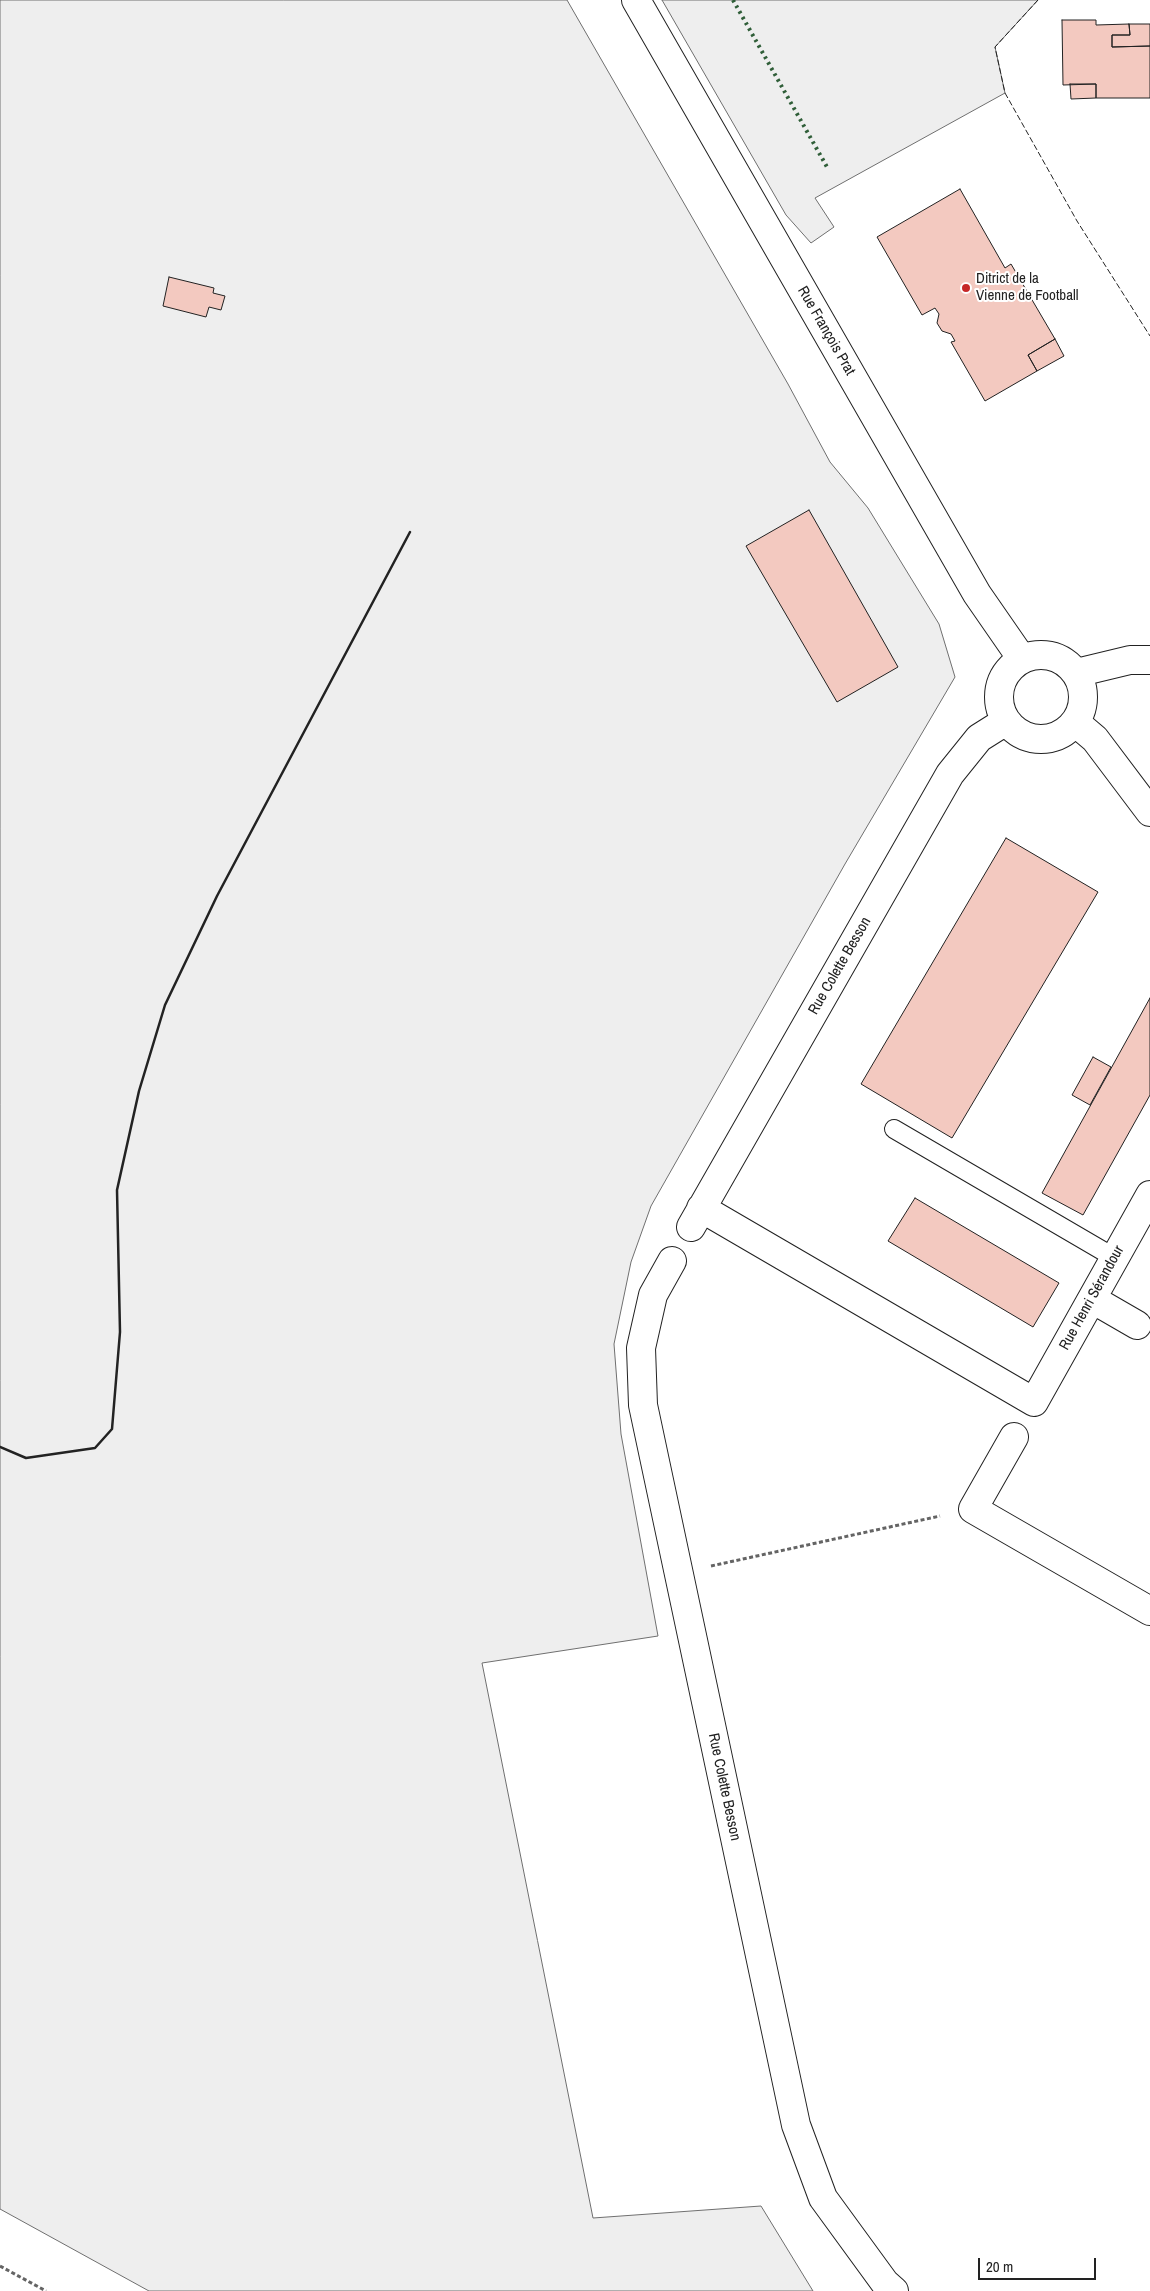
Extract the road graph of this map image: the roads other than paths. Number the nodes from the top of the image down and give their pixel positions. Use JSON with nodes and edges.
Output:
{"nodes":[{"id":1,"x":636,"y":0,"type":"edge"},
{"id":2,"x":1022,"y":659,"type":"junction"},
{"id":3,"x":1150,"y":660,"type":"edge"},
{"id":4,"x":1076,"y":673,"type":"junction"},
{"id":5,"x":1006,"y":721,"type":"junction"},
{"id":6,"x":1076,"y":722,"type":"junction"},
{"id":7,"x":1150,"y":812,"type":"edge"},
{"id":8,"x":894,"y":1129,"type":"dead end"},
{"id":9,"x":1150,"y":1195,"type":"edge"},
{"id":10,"x":1115,"y":1258,"type":"junction"},
{"id":11,"x":672,"y":1260,"type":"dead end"},
{"id":12,"x":1092,"y":1299,"type":"junction"},
{"id":13,"x":1137,"y":1325,"type":"dead end"},
{"id":14,"x":1034,"y":1402,"type":"joint"},
{"id":15,"x":1014,"y":1437,"type":"dead end"},
{"id":16,"x":1150,"y":1611,"type":"edge"},
{"id":17,"x":894,"y":2291,"type":"edge"}],
"edges":[{"from":1,"to":2,"type":"street","name":"Rue François Prat"},
{"from":2,"to":4,"type":"street"},
{"from":2,"to":5,"type":"street"},
{"from":3,"to":4,"type":"street"},
{"from":4,"to":6,"type":"street"},
{"from":5,"to":6,"type":"street"},
{"from":5,"to":14,"type":"street","name":"Rue Colette Besson"},
{"from":6,"to":7,"type":"street"},
{"from":8,"to":10,"type":"lane"},
{"from":9,"to":10,"type":"street","name":"Rue Henri Sérandour"},
{"from":10,"to":12,"type":"street","name":"Rue Henri Sérandour"},
{"from":11,"to":17,"type":"street","name":"Rue Colette Besson"},
{"from":12,"to":13,"type":"street"},
{"from":12,"to":14,"type":"street","name":"Rue Henri Sérandour"},
{"from":15,"to":16,"type":"street"}]}
